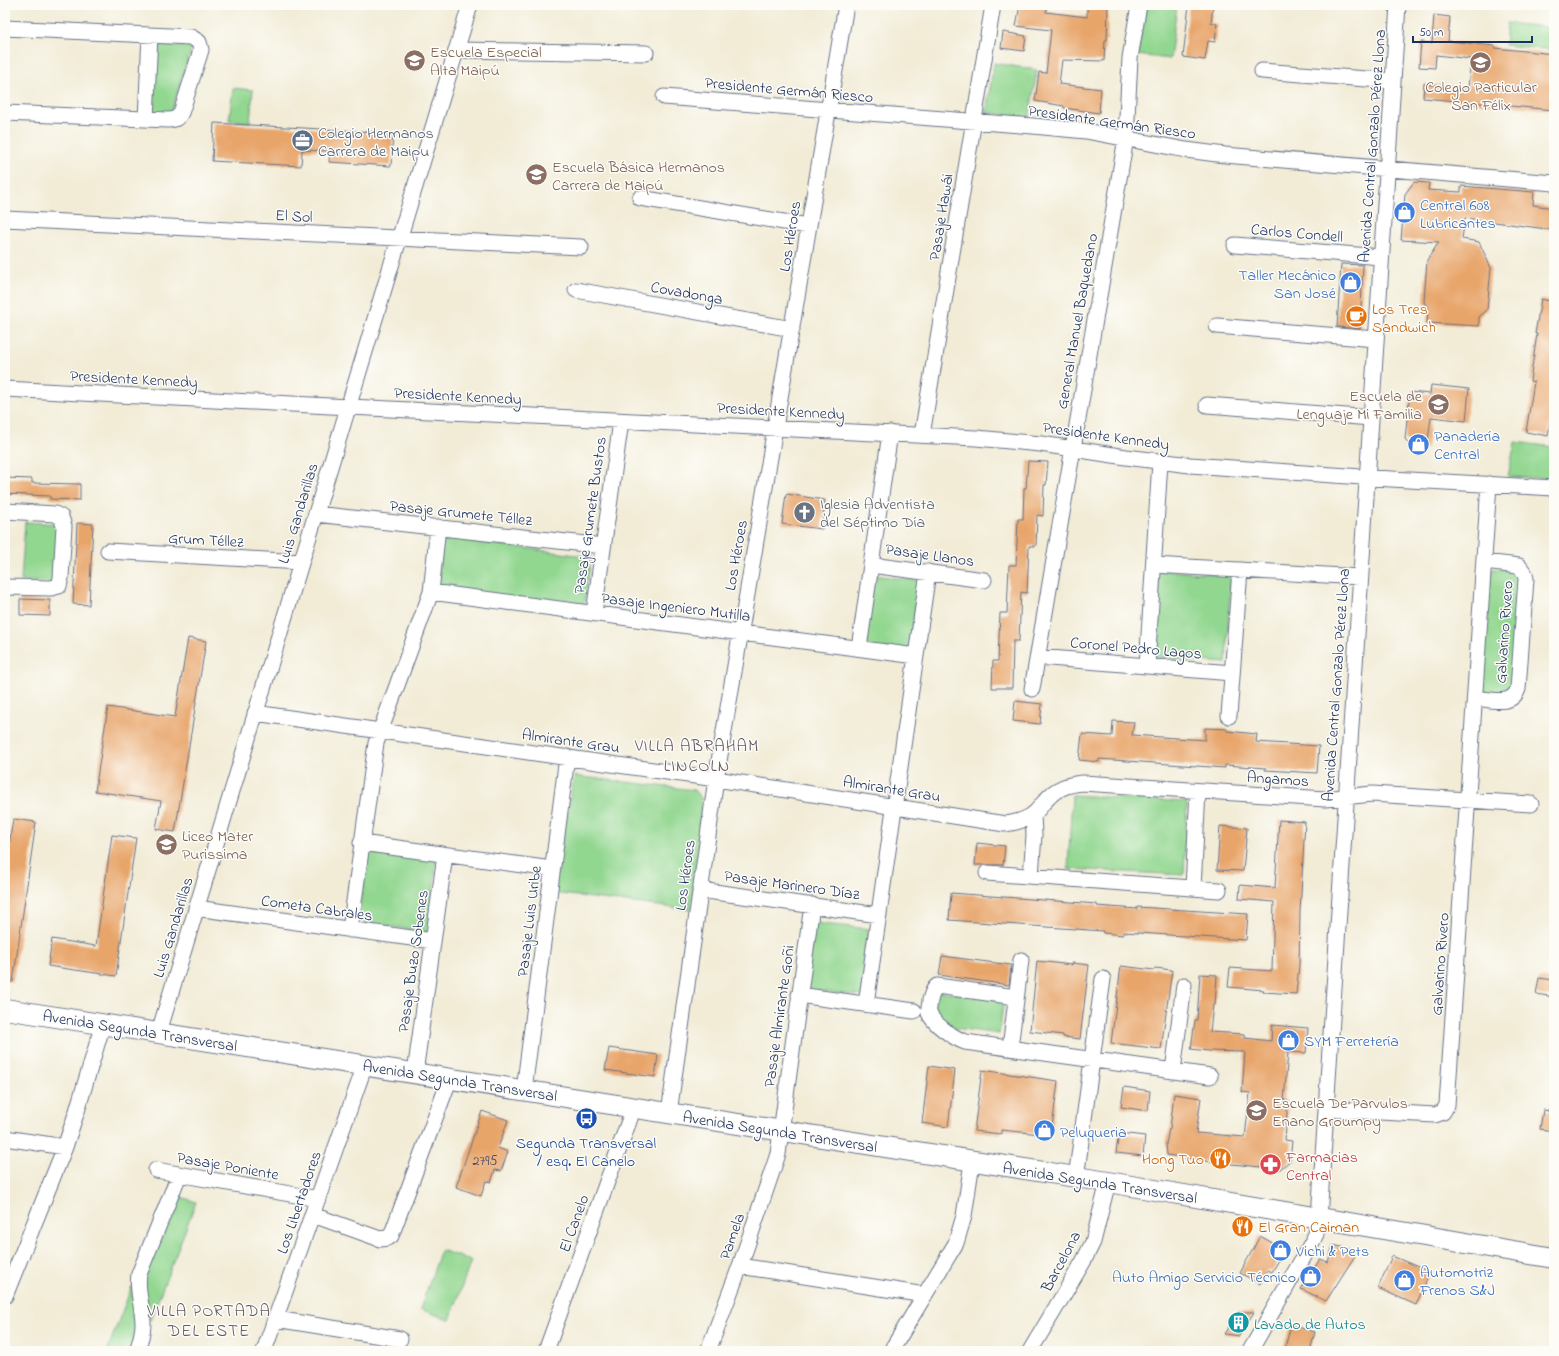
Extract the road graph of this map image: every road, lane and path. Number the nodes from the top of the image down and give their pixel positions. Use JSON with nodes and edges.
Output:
{"nodes":[{"id":1,"x":470,"y":5,"type":"edge"},
{"id":2,"x":846,"y":5,"type":"edge"},
{"id":3,"x":993,"y":5,"type":"edge"},
{"id":4,"x":1139,"y":5,"type":"edge"},
{"id":5,"x":1398,"y":5,"type":"edge"},
{"id":6,"x":5,"y":28,"type":"edge"},
{"id":7,"x":150,"y":35,"type":"junction"},
{"id":8,"x":456,"y":50,"type":"junction"},
{"id":9,"x":646,"y":53,"type":"dead end"},
{"id":10,"x":1262,"y":71,"type":"dead end"},
{"id":11,"x":1393,"y":81,"type":"junction"},
{"id":12,"x":664,"y":97,"type":"dead end"},
{"id":13,"x":828,"y":111,"type":"junction"},
{"id":14,"x":5,"y":113,"type":"edge"},
{"id":15,"x":146,"y":119,"type":"junction"},
{"id":16,"x":974,"y":121,"type":"junction"},
{"id":17,"x":1126,"y":138,"type":"junction"},
{"id":18,"x":1387,"y":169,"type":"junction"},
{"id":19,"x":1554,"y":183,"type":"edge"},
{"id":20,"x":640,"y":198,"type":"dead end"},
{"id":21,"x":5,"y":219,"type":"edge"},
{"id":22,"x":808,"y":226,"type":"junction"},
{"id":23,"x":399,"y":238,"type":"junction"},
{"id":24,"x":1235,"y":245,"type":"dead end"},
{"id":25,"x":581,"y":247,"type":"dead end"},
{"id":26,"x":1381,"y":257,"type":"junction"},
{"id":27,"x":576,"y":290,"type":"dead end"},
{"id":28,"x":1216,"y":326,"type":"dead end"},
{"id":29,"x":792,"y":329,"type":"junction"},
{"id":30,"x":1376,"y":339,"type":"junction"},
{"id":31,"x":5,"y":389,"type":"edge"},
{"id":32,"x":1207,"y":404,"type":"dead end"},
{"id":33,"x":348,"y":407,"type":"junction"},
{"id":34,"x":1371,"y":418,"type":"junction"},
{"id":35,"x":621,"y":421,"type":"junction"},
{"id":36,"x":775,"y":428,"type":"junction"},
{"id":37,"x":890,"y":433,"type":"junction"},
{"id":38,"x":922,"y":434,"type":"junction"},
{"id":39,"x":1073,"y":448,"type":"junction"},
{"id":40,"x":1160,"y":462,"type":"junction"},
{"id":41,"x":1367,"y":477,"type":"junction"},
{"id":42,"x":1489,"y":484,"type":"junction"},
{"id":43,"x":1554,"y":488,"type":"edge"},
{"id":44,"x":5,"y":512,"type":"edge"},
{"id":45,"x":316,"y":514,"type":"junction"},
{"id":46,"x":438,"y":527,"type":"junction"},
{"id":47,"x":603,"y":546,"type":"junction"},
{"id":48,"x":108,"y":551,"type":"dead end"},
{"id":49,"x":301,"y":562,"type":"junction"},
{"id":50,"x":1484,"y":562,"type":"junction"},
{"id":51,"x":871,"y":565,"type":"junction"},
{"id":52,"x":1154,"y":565,"type":"junction"},
{"id":53,"x":1240,"y":570,"type":"junction"},
{"id":54,"x":928,"y":572,"type":"junction"},
{"id":55,"x":1360,"y":577,"type":"junction"},
{"id":56,"x":984,"y":580,"type":"dead end"},
{"id":57,"x":5,"y":587,"type":"edge"},
{"id":58,"x":431,"y":592,"type":"junction"},
{"id":59,"x":594,"y":614,"type":"junction"},
{"id":60,"x":740,"y":633,"type":"junction"},
{"id":61,"x":859,"y":648,"type":"junction"},
{"id":62,"x":916,"y":656,"type":"junction"},
{"id":63,"x":1038,"y":657,"type":"junction"},
{"id":64,"x":1147,"y":666,"type":"junction"},
{"id":65,"x":1232,"y":673,"type":"junction"},
{"id":66,"x":1032,"y":689,"type":"dead end"},
{"id":67,"x":1475,"y":698,"type":"junction"},
{"id":68,"x":255,"y":713,"type":"junction"},
{"id":69,"x":1229,"y":716,"type":"dead end"},
{"id":70,"x":380,"y":731,"type":"junction"},
{"id":71,"x":567,"y":757,"type":"junction"},
{"id":72,"x":716,"y":779,"type":"junction"},
{"id":73,"x":1198,"y":791,"type":"junction"},
{"id":74,"x":1346,"y":796,"type":"junction"},
{"id":75,"x":1468,"y":800,"type":"junction"},
{"id":76,"x":1531,"y":804,"type":"dead end"},
{"id":77,"x":894,"y":807,"type":"junction"},
{"id":78,"x":1033,"y":814,"type":"junction"},
{"id":79,"x":361,"y":843,"type":"junction"},
{"id":80,"x":445,"y":854,"type":"junction"},
{"id":81,"x":552,"y":869,"type":"junction"},
{"id":82,"x":987,"y":873,"type":"dead end"},
{"id":83,"x":1031,"y":876,"type":"junction"},
{"id":84,"x":1193,"y":888,"type":"junction"},
{"id":85,"x":700,"y":890,"type":"junction"},
{"id":86,"x":1219,"y":890,"type":"dead end"},
{"id":87,"x":812,"y":905,"type":"junction"},
{"id":88,"x":196,"y":908,"type":"junction"},
{"id":89,"x":879,"y":914,"type":"junction"},
{"id":90,"x":350,"y":930,"type":"junction"},
{"id":91,"x":433,"y":942,"type":"junction"},
{"id":92,"x":1021,"y":960,"type":"dead end"},
{"id":93,"x":1103,"y":979,"type":"dead end"},
{"id":94,"x":1184,"y":985,"type":"dead end"},
{"id":95,"x":799,"y":995,"type":"junction"},
{"id":96,"x":1016,"y":997,"type":"junction"},
{"id":97,"x":866,"y":1004,"type":"junction"},
{"id":98,"x":5,"y":1009,"type":"edge"},
{"id":99,"x":914,"y":1011,"type":"dead end"},
{"id":100,"x":103,"y":1024,"type":"junction"},
{"id":101,"x":159,"y":1032,"type":"junction"},
{"id":102,"x":1010,"y":1048,"type":"junction"},
{"id":103,"x":1092,"y":1060,"type":"junction"},
{"id":104,"x":365,"y":1065,"type":"junction"},
{"id":105,"x":1173,"y":1071,"type":"junction"},
{"id":106,"x":415,"y":1072,"type":"junction"},
{"id":107,"x":1210,"y":1076,"type":"dead end"},
{"id":108,"x":450,"y":1078,"type":"junction"},
{"id":109,"x":524,"y":1090,"type":"junction"},
{"id":110,"x":634,"y":1107,"type":"junction"},
{"id":111,"x":1326,"y":1109,"type":"junction"},
{"id":112,"x":669,"y":1113,"type":"junction"},
{"id":113,"x":781,"y":1132,"type":"junction"},
{"id":114,"x":5,"y":1138,"type":"edge"},
{"id":115,"x":65,"y":1147,"type":"junction"},
{"id":116,"x":972,"y":1162,"type":"junction"},
{"id":117,"x":156,"y":1170,"type":"dead end"},
{"id":118,"x":179,"y":1174,"type":"junction"},
{"id":119,"x":1076,"y":1178,"type":"junction"},
{"id":120,"x":1108,"y":1182,"type":"junction"},
{"id":121,"x":318,"y":1199,"type":"junction"},
{"id":122,"x":313,"y":1215,"type":"junction"},
{"id":123,"x":1319,"y":1218,"type":"junction"},
{"id":124,"x":1554,"y":1258,"type":"edge"},
{"id":125,"x":740,"y":1266,"type":"junction"},
{"id":126,"x":925,"y":1295,"type":"junction"},
{"id":127,"x":5,"y":1296,"type":"edge"},
{"id":128,"x":276,"y":1319,"type":"junction"},
{"id":129,"x":400,"y":1339,"type":"dead end"},
{"id":130,"x":137,"y":1351,"type":"edge"},
{"id":131,"x":264,"y":1351,"type":"edge"},
{"id":132,"x":546,"y":1351,"type":"edge"},
{"id":133,"x":708,"y":1351,"type":"edge"},
{"id":134,"x":891,"y":1351,"type":"edge"},
{"id":135,"x":1030,"y":1351,"type":"edge"},
{"id":136,"x":1250,"y":1351,"type":"edge"}],
"edges":[{"from":1,"to":8,"type":"street","name":"Luis Gandarillas"},
{"from":2,"to":13,"type":"street","name":"Los Héroes"},
{"from":3,"to":16,"type":"street","name":"Pasaje Hawái"},
{"from":4,"to":17,"type":"street","name":"General Manuel Baquedano"},
{"from":5,"to":11,"type":"street","name":"Avenida Central Gonzalo Pérez Llona"},
{"from":6,"to":7,"type":"street"},
{"from":7,"to":15,"type":"street"},
{"from":7,"to":15,"type":"street"},
{"from":8,"to":9,"type":"street"},
{"from":8,"to":23,"type":"street","name":"Luis Gandarillas"},
{"from":10,"to":11,"type":"street"},
{"from":11,"to":18,"type":"street","name":"Avenida Central Gonzalo Pérez Llona"},
{"from":12,"to":13,"type":"street","name":"Presidente Germán Riesco"},
{"from":13,"to":16,"type":"street","name":"Presidente Germán Riesco"},
{"from":13,"to":22,"type":"street","name":"Los Héroes"},
{"from":14,"to":15,"type":"street"},
{"from":16,"to":17,"type":"street","name":"Presidente Germán Riesco"},
{"from":16,"to":38,"type":"street","name":"Pasaje Hawái"},
{"from":17,"to":18,"type":"street","name":"Presidente Germán Riesco"},
{"from":17,"to":39,"type":"street","name":"General Manuel Baquedano"},
{"from":18,"to":19,"type":"street","name":"Presidente Germán Riesco"},
{"from":18,"to":26,"type":"street","name":"Avenida Central Gonzalo Pérez Llona"},
{"from":20,"to":22,"type":"street"},
{"from":21,"to":23,"type":"street","name":"El Sol"},
{"from":22,"to":29,"type":"street","name":"Los Héroes"},
{"from":23,"to":25,"type":"street","name":"El Sol"},
{"from":23,"to":33,"type":"street","name":"Luis Gandarillas"},
{"from":24,"to":26,"type":"street","name":"Carlos Condell"},
{"from":26,"to":30,"type":"street","name":"Avenida Central Gonzalo Pérez Llona"},
{"from":27,"to":29,"type":"street","name":"Covadonga"},
{"from":28,"to":30,"type":"street"},
{"from":29,"to":36,"type":"street","name":"Los Héroes"},
{"from":30,"to":34,"type":"street","name":"Avenida Central Gonzalo Pérez Llona"},
{"from":31,"to":33,"type":"street","name":"Presidente Kennedy"},
{"from":32,"to":34,"type":"street"},
{"from":33,"to":35,"type":"street","name":"Presidente Kennedy"},
{"from":33,"to":45,"type":"street","name":"Luis Gandarillas"},
{"from":34,"to":41,"type":"street","name":"Avenida Central Gonzalo Pérez Llona"},
{"from":35,"to":36,"type":"street","name":"Presidente Kennedy"},
{"from":35,"to":47,"type":"street","name":"Pasaje Grumete Bustos"},
{"from":36,"to":37,"type":"street","name":"Presidente Kennedy"},
{"from":36,"to":60,"type":"street","name":"Los Héroes"},
{"from":37,"to":38,"type":"street","name":"Presidente Kennedy"},
{"from":37,"to":51,"type":"street"},
{"from":38,"to":39,"type":"street","name":"Presidente Kennedy"},
{"from":39,"to":40,"type":"street","name":"Presidente Kennedy"},
{"from":39,"to":63,"type":"street","name":"General Manuel Baquedano"},
{"from":40,"to":41,"type":"street","name":"Presidente Kennedy"},
{"from":40,"to":52,"type":"street"},
{"from":41,"to":42,"type":"street","name":"Presidente Kennedy"},
{"from":41,"to":55,"type":"street","name":"Avenida Central Gonzalo Pérez Llona"},
{"from":42,"to":43,"type":"street","name":"Presidente Kennedy"},
{"from":42,"to":50,"type":"street","name":"Galvarino Rivero"},
{"from":44,"to":57,"type":"street"},
{"from":45,"to":46,"type":"street","name":"Pasaje Grumete Téllez"},
{"from":45,"to":49,"type":"street","name":"Luis Gandarillas"},
{"from":46,"to":47,"type":"street","name":"Pasaje Grumete Téllez"},
{"from":46,"to":58,"type":"street"},
{"from":47,"to":59,"type":"street","name":"Pasaje Grumete Bustos"},
{"from":48,"to":49,"type":"street","name":"Grum Téllez"},
{"from":49,"to":68,"type":"street","name":"Luis Gandarillas"},
{"from":50,"to":67,"type":"street","name":"Galvarino Rivero"},
{"from":50,"to":67,"type":"street","name":"Galvarino Rivero"},
{"from":51,"to":54,"type":"street","name":"Pasaje Llanos"},
{"from":51,"to":61,"type":"street"},
{"from":52,"to":53,"type":"street"},
{"from":52,"to":64,"type":"street"},
{"from":53,"to":55,"type":"street"},
{"from":53,"to":65,"type":"street"},
{"from":54,"to":56,"type":"street","name":"Pasaje Llanos"},
{"from":54,"to":62,"type":"street"},
{"from":55,"to":74,"type":"street","name":"Avenida Central Gonzalo Pérez Llona"},
{"from":58,"to":59,"type":"street","name":"Pasaje Ingeniero Mutilla"},
{"from":58,"to":70,"type":"street"},
{"from":59,"to":60,"type":"street","name":"Pasaje Ingeniero Mutilla"},
{"from":60,"to":61,"type":"street","name":"Pasaje Ingeniero Mutilla"},
{"from":60,"to":72,"type":"street","name":"Los Héroes"},
{"from":61,"to":62,"type":"street","name":"Pasaje Ingeniero Mutilla"},
{"from":62,"to":77,"type":"street"},
{"from":63,"to":64,"type":"street","name":"Coronel Pedro Lagos"},
{"from":63,"to":66,"type":"street","name":"General Manuel Baquedano"},
{"from":64,"to":65,"type":"street","name":"Coronel Pedro Lagos"},
{"from":65,"to":69,"type":"street"},
{"from":67,"to":75,"type":"street","name":"Galvarino Rivero"},
{"from":68,"to":70,"type":"street","name":"Almirante Grau"},
{"from":68,"to":88,"type":"street","name":"Luis Gandarillas"},
{"from":70,"to":71,"type":"street","name":"Almirante Grau"},
{"from":70,"to":79,"type":"street"},
{"from":71,"to":72,"type":"street","name":"Almirante Grau"},
{"from":71,"to":81,"type":"street","name":"Pasaje Luis Uribe"},
{"from":72,"to":77,"type":"street","name":"Almirante Grau"},
{"from":72,"to":85,"type":"street","name":"Los Héroes"},
{"from":73,"to":74,"type":"street","name":"Angamos"},
{"from":73,"to":78,"type":"street","name":"Angamos"},
{"from":73,"to":84,"type":"street"},
{"from":74,"to":75,"type":"street","name":"Angamos"},
{"from":74,"to":111,"type":"street","name":"Avenida Central Gonzalo Pérez Llona"},
{"from":75,"to":76,"type":"street","name":"Angamos"},
{"from":75,"to":111,"type":"street","name":"Galvarino Rivero"},
{"from":77,"to":78,"type":"street","name":"Almirante Grau"},
{"from":77,"to":89,"type":"street"},
{"from":78,"to":83,"type":"street"},
{"from":79,"to":80,"type":"street"},
{"from":79,"to":90,"type":"street"},
{"from":80,"to":81,"type":"street"},
{"from":80,"to":91,"type":"street","name":"Pasaje Buzo Sobenes"},
{"from":81,"to":109,"type":"street","name":"Pasaje Luis Uribe"},
{"from":82,"to":83,"type":"street"},
{"from":83,"to":84,"type":"street"},
{"from":84,"to":86,"type":"street"},
{"from":85,"to":87,"type":"street","name":"Pasaje Marinero Díaz"},
{"from":85,"to":112,"type":"street","name":"Los Héroes"},
{"from":87,"to":89,"type":"street","name":"Pasaje Marinero Díaz"},
{"from":87,"to":95,"type":"street","name":"Pasaje Almirante Goñi"},
{"from":88,"to":90,"type":"street","name":"Cometa Cabrales"},
{"from":88,"to":101,"type":"street","name":"Luis Gandarillas"},
{"from":89,"to":97,"type":"street"},
{"from":90,"to":91,"type":"street","name":"Cometa Cabrales"},
{"from":91,"to":106,"type":"street","name":"Pasaje Buzo Sobenes"},
{"from":92,"to":96,"type":"street"},
{"from":93,"to":103,"type":"street"},
{"from":94,"to":105,"type":"street"},
{"from":95,"to":97,"type":"street"},
{"from":95,"to":113,"type":"street","name":"Pasaje Almirante Goñi"},
{"from":96,"to":102,"type":"street"},
{"from":96,"to":102,"type":"street"},
{"from":97,"to":99,"type":"street"},
{"from":98,"to":100,"type":"main road","name":"Avenida Segunda Transversal"},
{"from":100,"to":101,"type":"main road","name":"Avenida Segunda Transversal"},
{"from":100,"to":115,"type":"street"},
{"from":101,"to":104,"type":"main road","name":"Avenida Segunda Transversal"},
{"from":102,"to":103,"type":"street"},
{"from":103,"to":105,"type":"street"},
{"from":103,"to":119,"type":"street"},
{"from":104,"to":106,"type":"main road","name":"Avenida Segunda Transversal"},
{"from":104,"to":121,"type":"street","name":"Los Libertadores"},
{"from":105,"to":107,"type":"street"},
{"from":106,"to":108,"type":"main road","name":"Avenida Segunda Transversal"},
{"from":108,"to":109,"type":"main road","name":"Avenida Segunda Transversal"},
{"from":108,"to":122,"type":"street"},
{"from":109,"to":110,"type":"main road","name":"Avenida Segunda Transversal"},
{"from":110,"to":112,"type":"main road","name":"Avenida Segunda Transversal"},
{"from":110,"to":132,"type":"street","name":"El Canelo"},
{"from":111,"to":123,"type":"street","name":"Avenida Central Gonzalo Pérez Llona"},
{"from":112,"to":113,"type":"main road","name":"Avenida Segunda Transversal"},
{"from":113,"to":116,"type":"main road","name":"Avenida Segunda Transversal"},
{"from":113,"to":125,"type":"street","name":"Pamela"},
{"from":114,"to":115,"type":"street"},
{"from":115,"to":127,"type":"street"},
{"from":116,"to":119,"type":"main road","name":"Avenida Segunda Transversal"},
{"from":116,"to":126,"type":"street"},
{"from":117,"to":118,"type":"street","name":"Pasaje Poniente"},
{"from":118,"to":121,"type":"street","name":"Pasaje Poniente"},
{"from":118,"to":130,"type":"street"},
{"from":119,"to":120,"type":"main road","name":"Avenida Segunda Transversal"},
{"from":120,"to":123,"type":"main road","name":"Avenida Segunda Transversal"},
{"from":120,"to":135,"type":"street","name":"Barcelona"},
{"from":121,"to":122,"type":"street","name":"Los Libertadores"},
{"from":122,"to":128,"type":"street","name":"Los Libertadores"},
{"from":123,"to":124,"type":"main road","name":"Avenida Segunda Transversal"},
{"from":123,"to":136,"type":"street","name":"Avenida Central Gonzalo Pérez Llona"},
{"from":125,"to":126,"type":"street"},
{"from":125,"to":133,"type":"street","name":"Pamela"},
{"from":126,"to":134,"type":"street"},
{"from":128,"to":129,"type":"street"},
{"from":128,"to":131,"type":"street","name":"Los Libertadores"}]}
